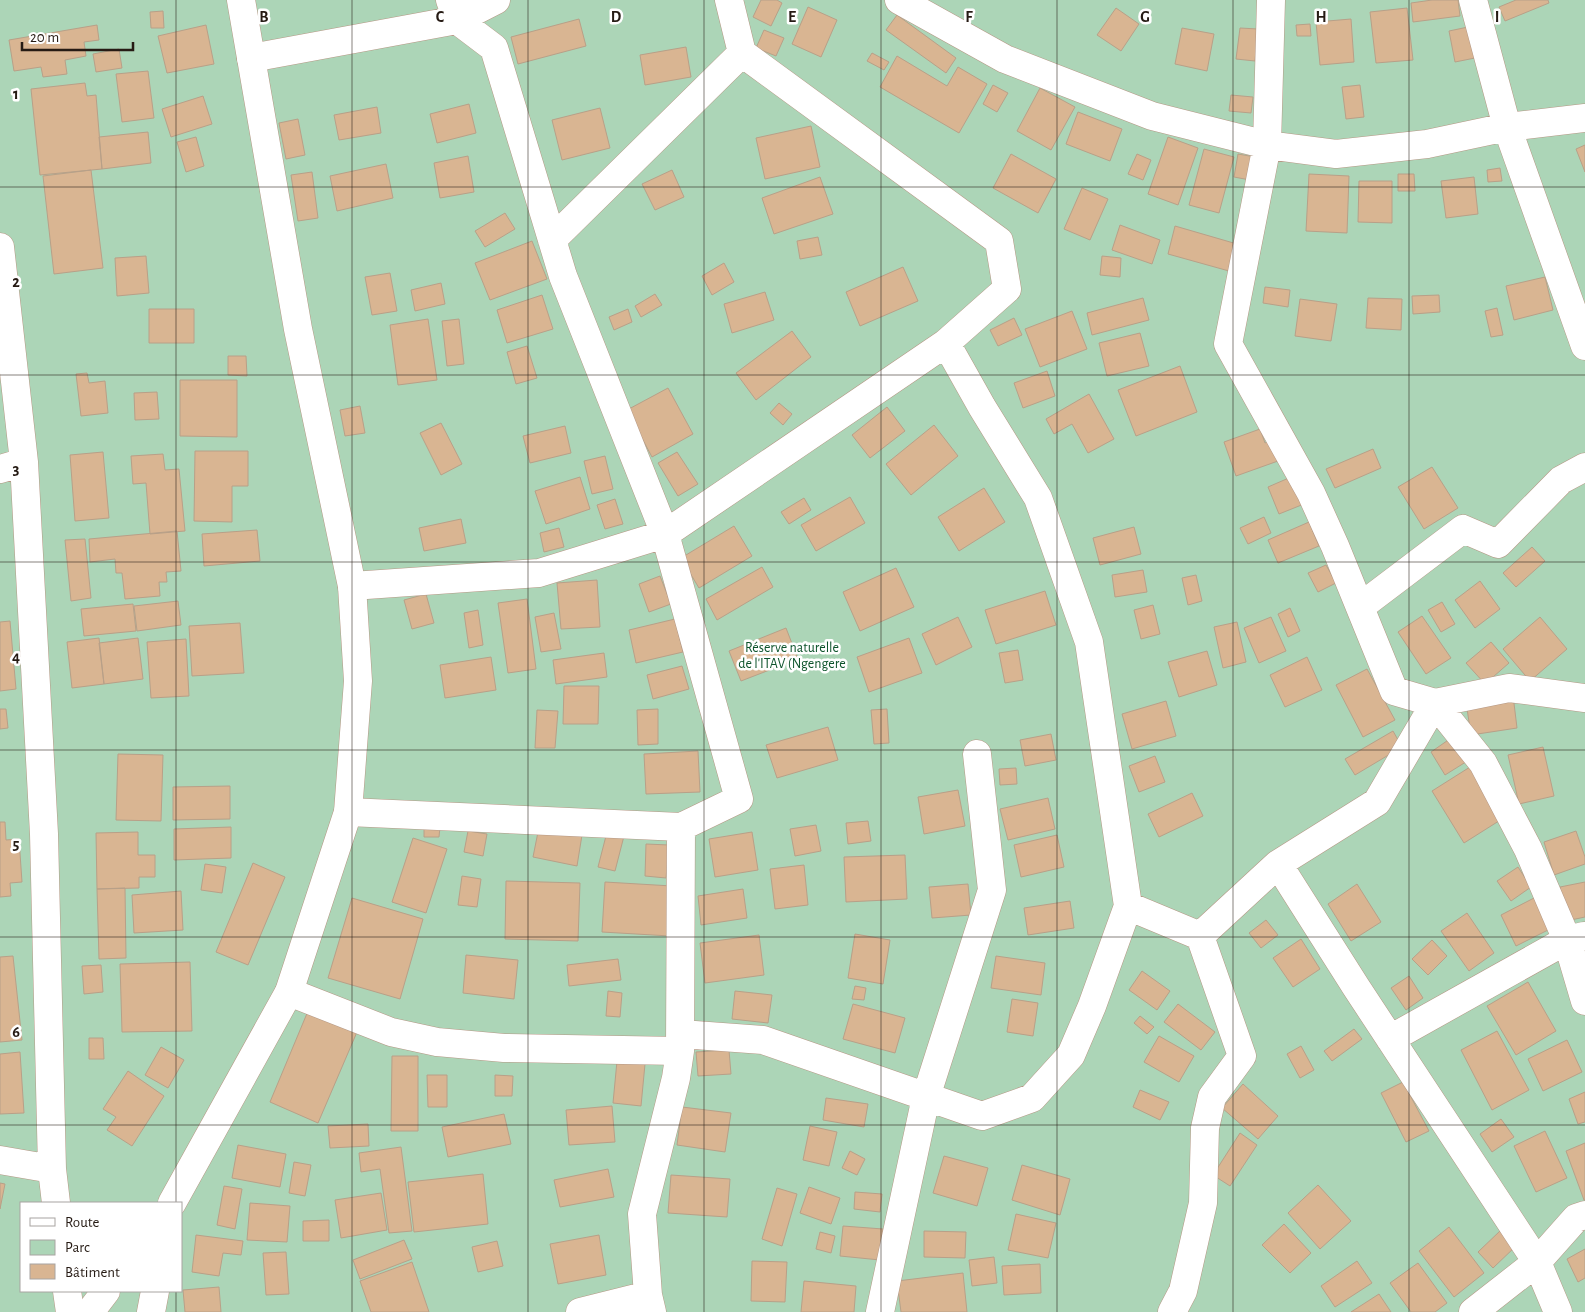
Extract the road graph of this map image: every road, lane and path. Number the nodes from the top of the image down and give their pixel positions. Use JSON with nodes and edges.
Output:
{"nodes":[{"id":1,"x":241,"y":0,"type":"edge"},
{"id":2,"x":496,"y":0,"type":"edge"},
{"id":3,"x":729,"y":0,"type":"edge"},
{"id":4,"x":899,"y":0,"type":"edge"},
{"id":5,"x":1271,"y":0,"type":"edge"},
{"id":6,"x":1474,"y":0,"type":"edge"},
{"id":7,"x":453,"y":10,"type":"edge"},
{"id":8,"x":742,"y":53,"type":"junction"},
{"id":9,"x":251,"y":58,"type":"junction"},
{"id":10,"x":1585,"y":118,"type":"edge"},
{"id":11,"x":1507,"y":127,"type":"junction"},
{"id":12,"x":1267,"y":145,"type":"junction"},
{"id":13,"x":552,"y":240,"type":"junction"},
{"id":14,"x":0,"y":247,"type":"edge"},
{"id":15,"x":946,"y":343,"type":"junction"},
{"id":16,"x":1585,"y":346,"type":"edge"},
{"id":17,"x":12,"y":465,"type":"edge"},
{"id":18,"x":1585,"y":467,"type":"edge"},
{"id":19,"x":665,"y":534,"type":"junction"},
{"id":20,"x":352,"y":586,"type":"junction"},
{"id":21,"x":1360,"y":607,"type":"junction"},
{"id":22,"x":1585,"y":698,"type":"edge"},
{"id":23,"x":1435,"y":703,"type":"junction"},
{"id":24,"x":977,"y":754,"type":"dead end"},
{"id":25,"x":348,"y":812,"type":"junction"},
{"id":26,"x":681,"y":827,"type":"junction"},
{"id":27,"x":1278,"y":864,"type":"junction"},
{"id":28,"x":1128,"y":906,"type":"junction"},
{"id":29,"x":1200,"y":936,"type":"junction"},
{"id":30,"x":1576,"y":938,"type":"edge"},
{"id":31,"x":289,"y":992,"type":"junction"},
{"id":32,"x":1585,"y":1001,"type":"edge"},
{"id":33,"x":1390,"y":1039,"type":"junction"},
{"id":34,"x":681,"y":1042,"type":"junction"},
{"id":35,"x":926,"y":1097,"type":"junction"},
{"id":36,"x":0,"y":1160,"type":"edge"},
{"id":37,"x":52,"y":1169,"type":"junction"},
{"id":38,"x":56,"y":1202,"type":"edge"},
{"id":39,"x":174,"y":1202,"type":"edge"},
{"id":40,"x":1585,"y":1216,"type":"edge"},
{"id":41,"x":1537,"y":1262,"type":"junction"},
{"id":42,"x":68,"y":1292,"type":"edge"},
{"id":43,"x":105,"y":1292,"type":"edge"},
{"id":44,"x":155,"y":1292,"type":"edge"},
{"id":45,"x":650,"y":1303,"type":"edge"},
{"id":46,"x":70,"y":1312,"type":"edge"},
{"id":47,"x":90,"y":1312,"type":"edge"},
{"id":48,"x":151,"y":1312,"type":"edge"},
{"id":49,"x":580,"y":1312,"type":"edge"},
{"id":50,"x":880,"y":1312,"type":"edge"},
{"id":51,"x":1172,"y":1312,"type":"edge"},
{"id":52,"x":1473,"y":1312,"type":"edge"},
{"id":53,"x":1558,"y":1312,"type":"edge"}],
"edges":[{"from":1,"to":9,"type":"street"},
{"from":2,"to":7,"type":"street"},
{"from":3,"to":8,"type":"street"},
{"from":4,"to":12,"type":"street"},
{"from":5,"to":12,"type":"street"},
{"from":6,"to":11,"type":"street"},
{"from":7,"to":9,"type":"street"},
{"from":7,"to":13,"type":"street"},
{"from":8,"to":13,"type":"street"},
{"from":8,"to":15,"type":"street"},
{"from":9,"to":20,"type":"street"},
{"from":10,"to":11,"type":"street"},
{"from":11,"to":12,"type":"street"},
{"from":11,"to":16,"type":"street"},
{"from":12,"to":21,"type":"street"},
{"from":13,"to":19,"type":"street"},
{"from":14,"to":17,"type":"street"},
{"from":15,"to":19,"type":"street"},
{"from":15,"to":28,"type":"street"},
{"from":17,"to":37,"type":"street"},
{"from":18,"to":21,"type":"street"},
{"from":19,"to":20,"type":"street"},
{"from":19,"to":26,"type":"street"},
{"from":20,"to":25,"type":"street"},
{"from":21,"to":23,"type":"street"},
{"from":22,"to":23,"type":"street"},
{"from":23,"to":27,"type":"street"},
{"from":23,"to":30,"type":"street"},
{"from":24,"to":35,"type":"street"},
{"from":25,"to":26,"type":"street"},
{"from":25,"to":31,"type":"street"},
{"from":26,"to":34,"type":"street"},
{"from":27,"to":29,"type":"street"},
{"from":27,"to":33,"type":"street"},
{"from":28,"to":29,"type":"street"},
{"from":28,"to":35,"type":"street"},
{"from":29,"to":51,"type":"street"},
{"from":30,"to":32,"type":"street"},
{"from":30,"to":33,"type":"street"},
{"from":31,"to":34,"type":"street"},
{"from":31,"to":39,"type":"street"},
{"from":33,"to":41,"type":"street"},
{"from":34,"to":35,"type":"street"},
{"from":34,"to":45,"type":"street"},
{"from":35,"to":50,"type":"street"},
{"from":36,"to":37,"type":"street"},
{"from":37,"to":38,"type":"street"},
{"from":40,"to":41,"type":"street"},
{"from":41,"to":52,"type":"street"},
{"from":41,"to":53,"type":"street"},
{"from":42,"to":46,"type":"street"},
{"from":43,"to":47,"type":"street"},
{"from":44,"to":48,"type":"street"},
{"from":45,"to":49,"type":"street"}]}
